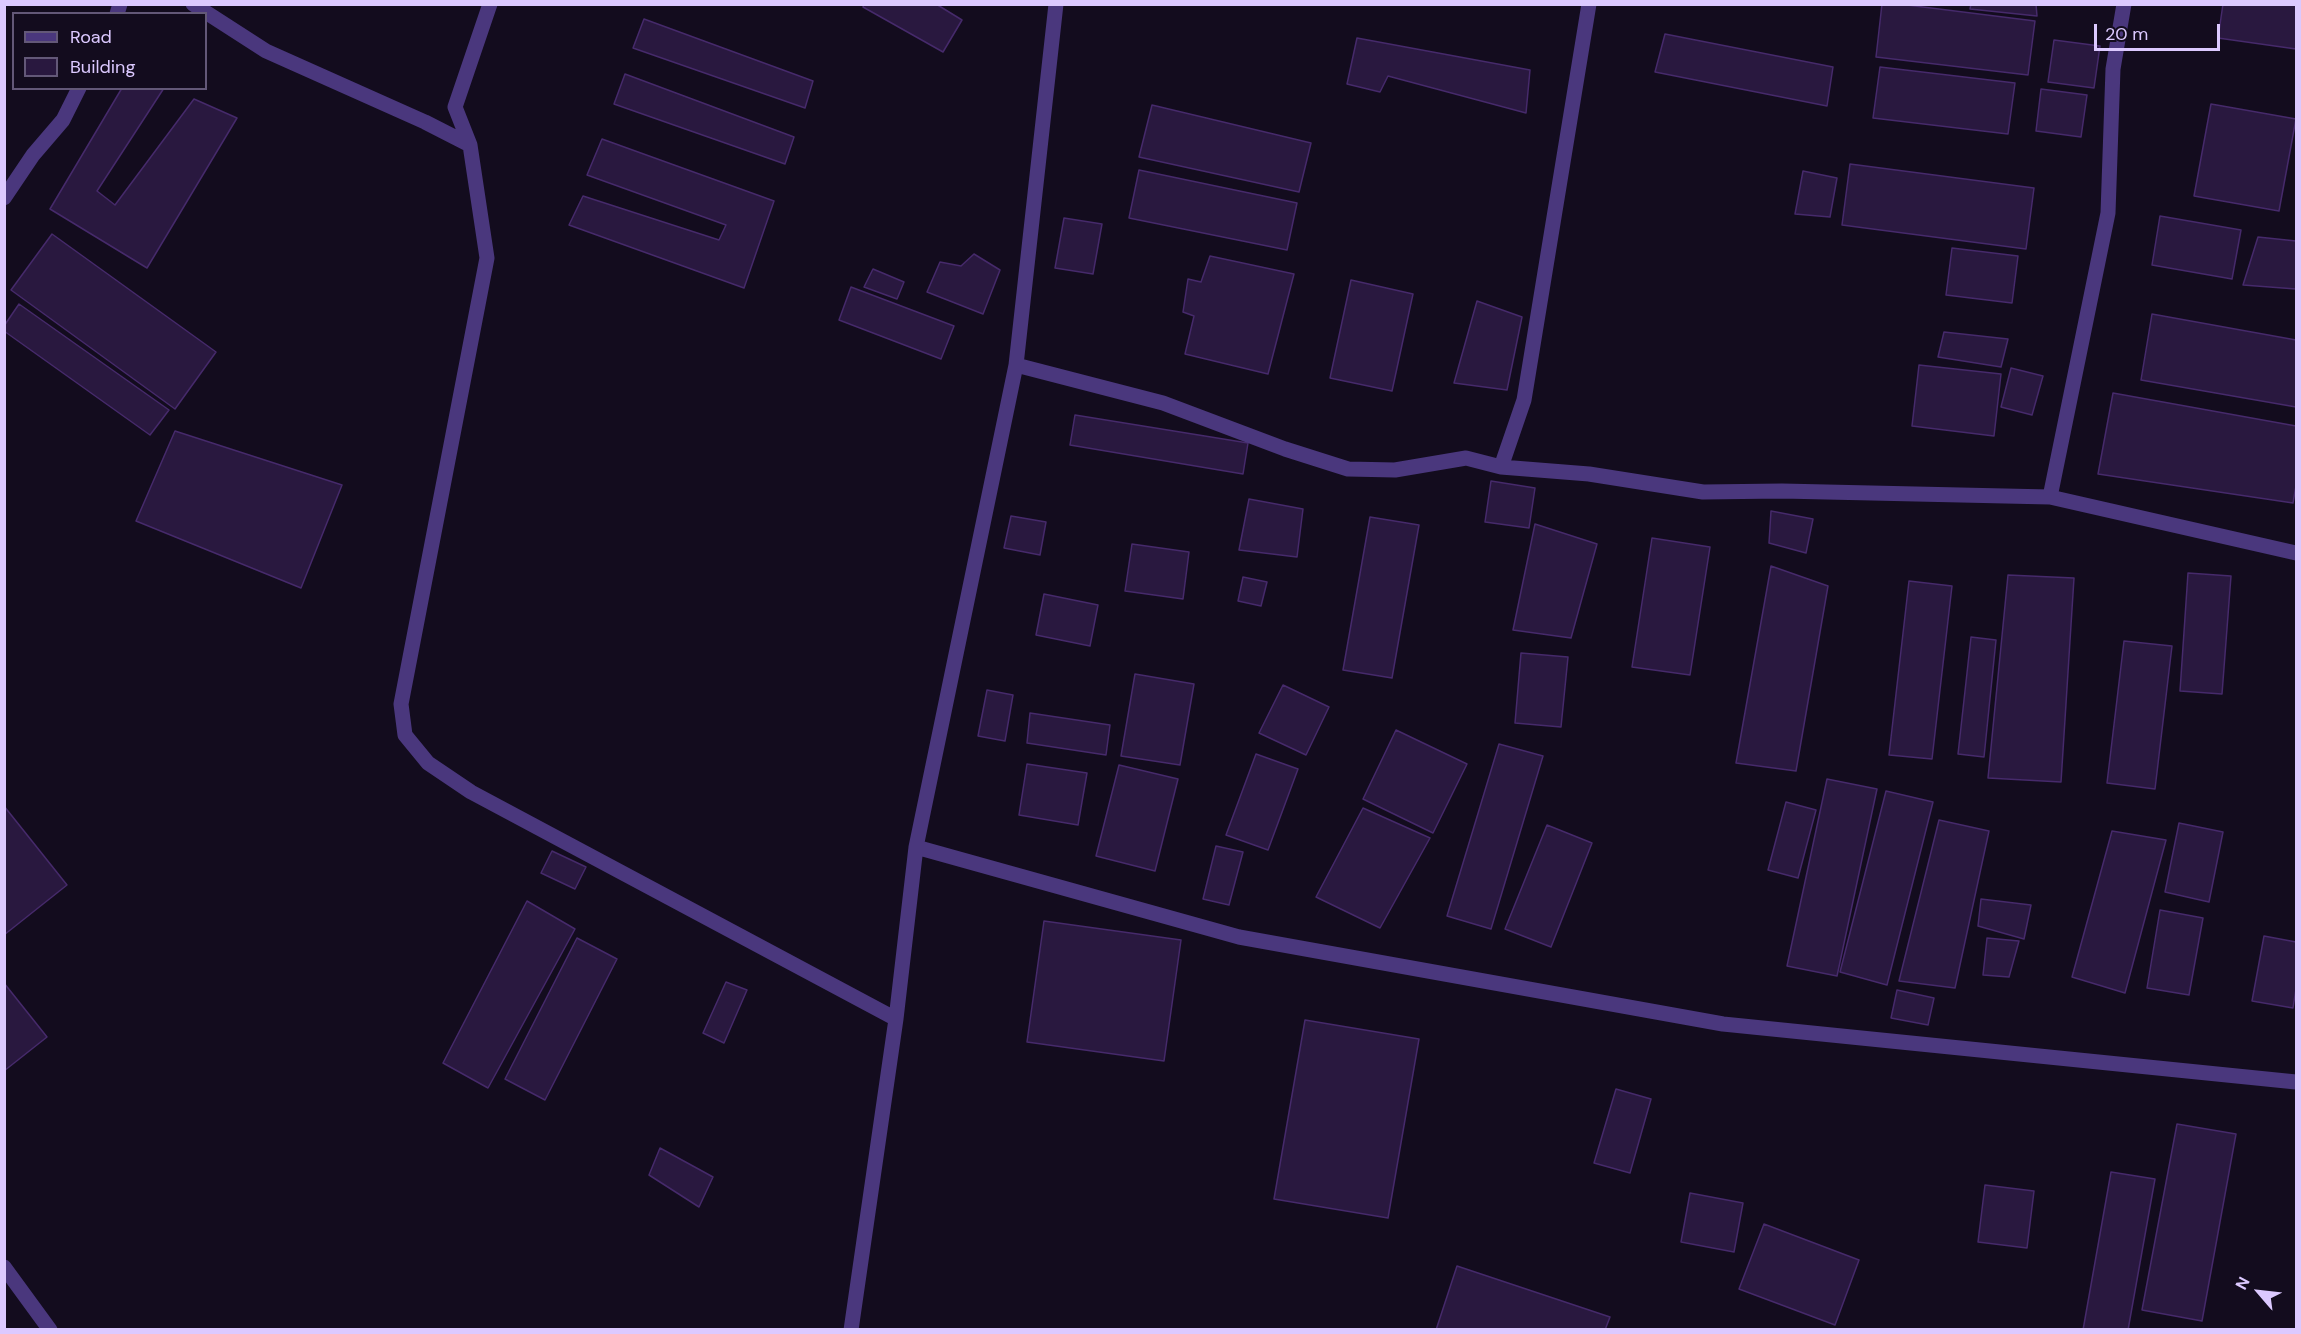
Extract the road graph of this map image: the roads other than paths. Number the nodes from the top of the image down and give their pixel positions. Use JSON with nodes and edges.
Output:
{"nodes":[{"id":1,"x":490,"y":4,"type":"edge"},
{"id":2,"x":1056,"y":4,"type":"edge"},
{"id":3,"x":1589,"y":4,"type":"edge"},
{"id":4,"x":2124,"y":4,"type":"edge"},
{"id":5,"x":207,"y":13,"type":"edge"},
{"id":6,"x":79,"y":90,"type":"edge"},
{"id":7,"x":470,"y":145,"type":"junction"},
{"id":8,"x":4,"y":198,"type":"edge"},
{"id":9,"x":1016,"y":365,"type":"junction"},
{"id":10,"x":1501,"y":467,"type":"junction"},
{"id":11,"x":2050,"y":497,"type":"junction"},
{"id":12,"x":2296,"y":553,"type":"edge"},
{"id":13,"x":916,"y":847,"type":"junction"},
{"id":14,"x":896,"y":1019,"type":"junction"},
{"id":15,"x":2296,"y":1082,"type":"edge"},
{"id":16,"x":4,"y":1267,"type":"edge"},
{"id":17,"x":50,"y":1329,"type":"edge"},
{"id":18,"x":851,"y":1329,"type":"edge"}],
"edges":[{"from":1,"to":7,"type":"street"},
{"from":2,"to":9,"type":"street"},
{"from":3,"to":10,"type":"street"},
{"from":4,"to":11,"type":"street"},
{"from":5,"to":7,"type":"street"},
{"from":6,"to":8,"type":"street"},
{"from":7,"to":14,"type":"street"},
{"from":9,"to":10,"type":"street"},
{"from":9,"to":13,"type":"street"},
{"from":10,"to":11,"type":"street"},
{"from":11,"to":12,"type":"street"},
{"from":13,"to":14,"type":"street"},
{"from":13,"to":15,"type":"street"},
{"from":14,"to":18,"type":"street"},
{"from":16,"to":17,"type":"street"}]}
